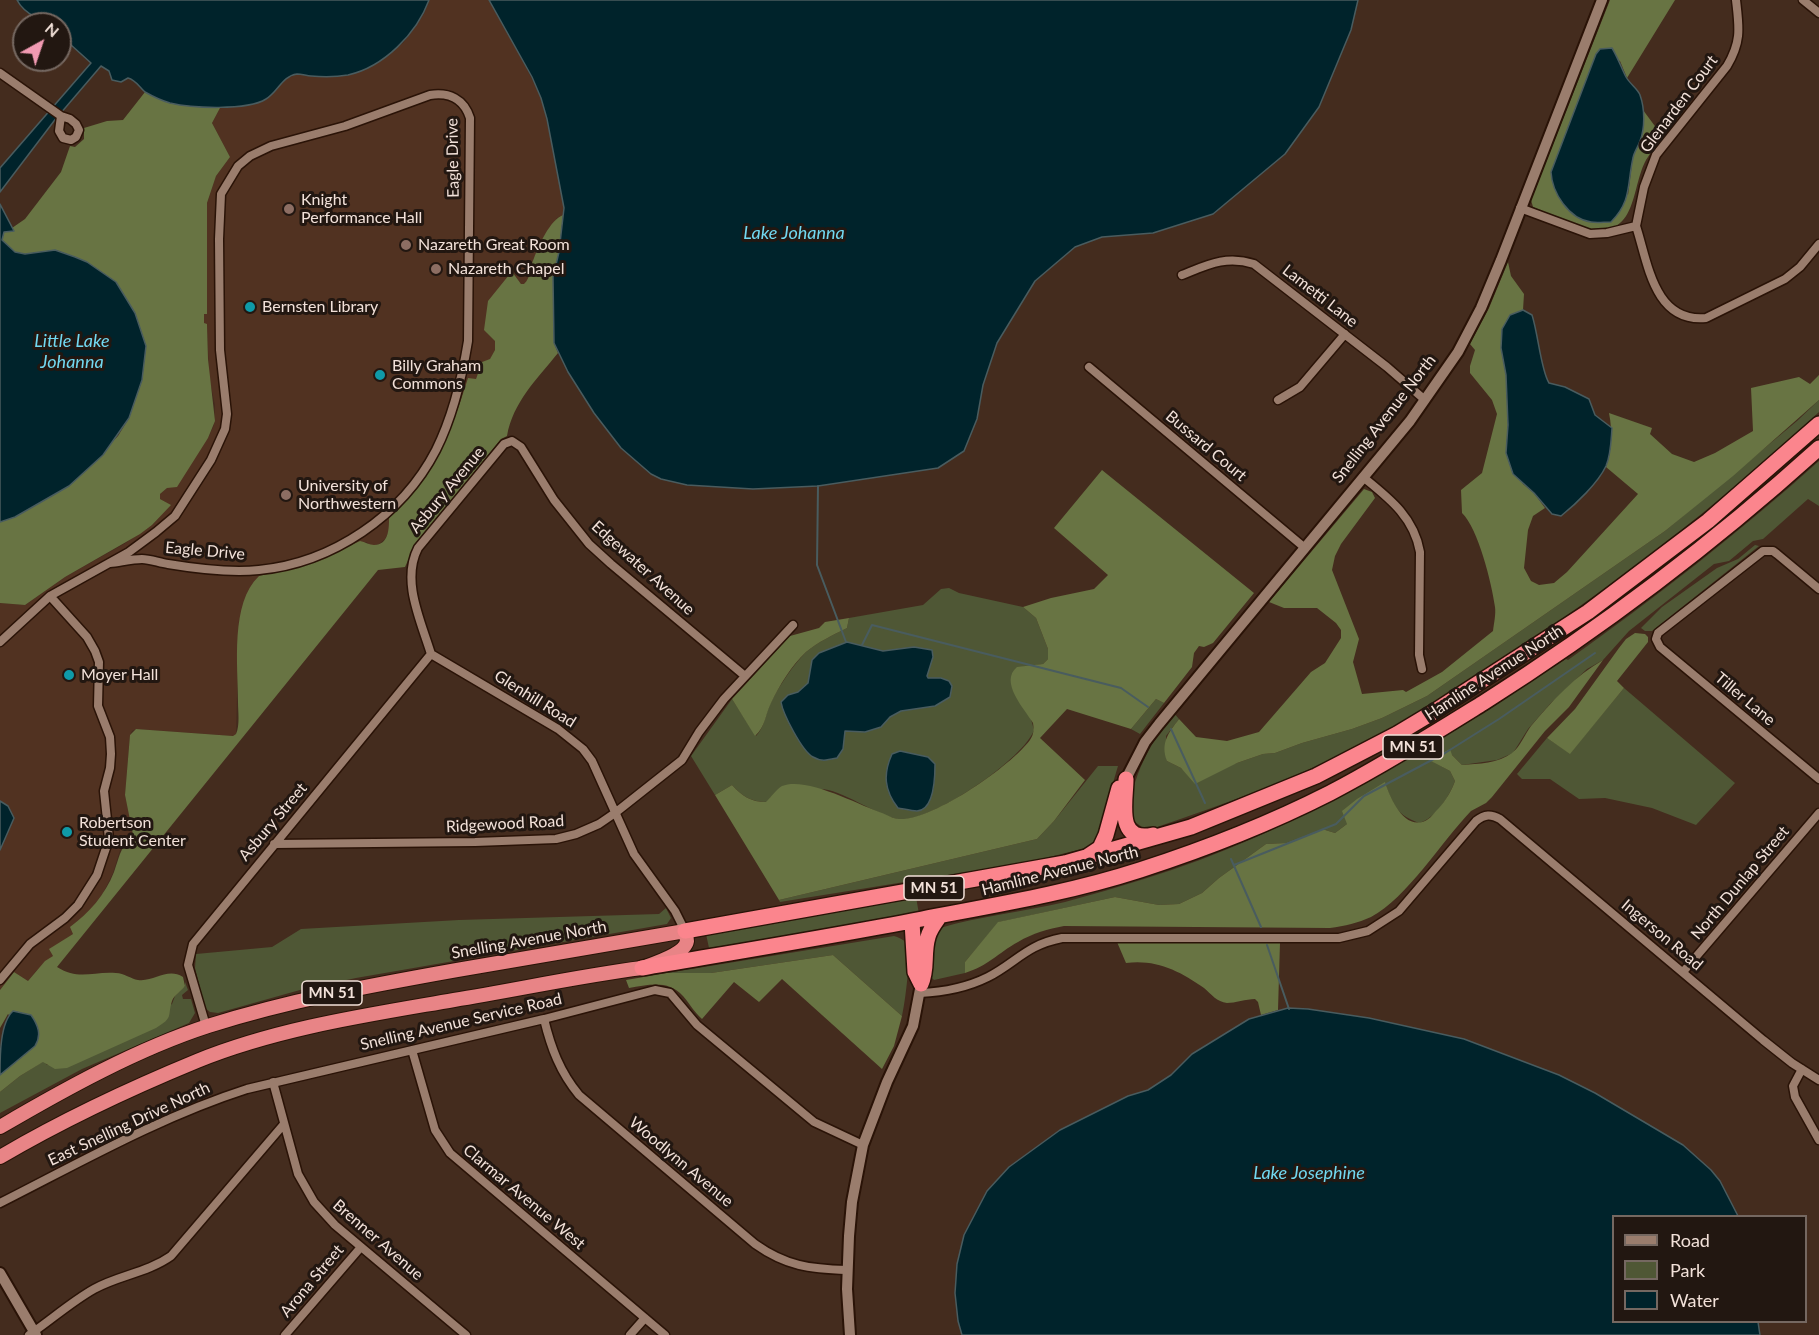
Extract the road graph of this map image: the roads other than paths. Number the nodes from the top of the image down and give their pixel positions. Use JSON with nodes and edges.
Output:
{"nodes":[{"id":1,"x":1600,"y":0,"type":"edge"},
{"id":2,"x":1736,"y":0,"type":"edge"},
{"id":3,"x":1803,"y":0,"type":"edge"},
{"id":4,"x":1819,"y":13,"type":"edge"},
{"id":5,"x":0,"y":73,"type":"edge"},
{"id":6,"x":61,"y":116,"type":"dead end"},
{"id":7,"x":1520,"y":208,"type":"junction"},
{"id":8,"x":1636,"y":226,"type":"junction"},
{"id":9,"x":1819,"y":244,"type":"edge"},
{"id":10,"x":1182,"y":274,"type":"dead end"},
{"id":11,"x":1345,"y":334,"type":"junction"},
{"id":12,"x":1089,"y":367,"type":"dead end"},
{"id":13,"x":1278,"y":400,"type":"dead end"},
{"id":14,"x":1425,"y":400,"type":"junction"},
{"id":15,"x":1819,"y":424,"type":"edge"},
{"id":16,"x":512,"y":441,"type":"joint"},
{"id":17,"x":1819,"y":448,"type":"edge"},
{"id":18,"x":1363,"y":477,"type":"junction"},
{"id":19,"x":140,"y":544,"type":"junction"},
{"id":20,"x":1305,"y":548,"type":"junction"},
{"id":21,"x":142,"y":559,"type":"junction"},
{"id":22,"x":110,"y":563,"type":"junction"},
{"id":23,"x":1819,"y":589,"type":"edge"},
{"id":24,"x":50,"y":597,"type":"junction"},
{"id":25,"x":793,"y":625,"type":"dead end"},
{"id":26,"x":0,"y":642,"type":"edge"},
{"id":27,"x":431,"y":654,"type":"junction"},
{"id":28,"x":1422,"y":669,"type":"dead end"},
{"id":29,"x":745,"y":676,"type":"junction"},
{"id":30,"x":1126,"y":779,"type":"junction"},
{"id":31,"x":1819,"y":779,"type":"edge"},
{"id":32,"x":615,"y":813,"type":"junction"},
{"id":33,"x":1819,"y":813,"type":"edge"},
{"id":34,"x":1210,"y":820,"type":"junction"},
{"id":35,"x":274,"y":844,"type":"junction"},
{"id":36,"x":1085,"y":858,"type":"junction"},
{"id":37,"x":940,"y":916,"type":"junction"},
{"id":38,"x":912,"y":922,"type":"junction"},
{"id":39,"x":686,"y":931,"type":"junction"},
{"id":40,"x":642,"y":968,"type":"junction"},
{"id":41,"x":1683,"y":972,"type":"junction"},
{"id":42,"x":0,"y":980,"type":"edge"},
{"id":43,"x":920,"y":989,"type":"junction"},
{"id":44,"x":544,"y":1019,"type":"junction"},
{"id":45,"x":206,"y":1026,"type":"junction"},
{"id":46,"x":412,"y":1050,"type":"junction"},
{"id":47,"x":1802,"y":1069,"type":"junction"},
{"id":48,"x":1819,"y":1080,"type":"edge"},
{"id":49,"x":273,"y":1082,"type":"junction"},
{"id":50,"x":284,"y":1124,"type":"junction"},
{"id":51,"x":0,"y":1127,"type":"edge"},
{"id":52,"x":1819,"y":1140,"type":"edge"},
{"id":53,"x":863,"y":1145,"type":"junction"},
{"id":54,"x":0,"y":1157,"type":"edge"},
{"id":55,"x":0,"y":1203,"type":"edge"},
{"id":56,"x":361,"y":1247,"type":"junction"},
{"id":57,"x":847,"y":1270,"type":"junction"},
{"id":58,"x":0,"y":1274,"type":"edge"},
{"id":59,"x":645,"y":1318,"type":"junction"},
{"id":60,"x":33,"y":1334,"type":"edge"},
{"id":61,"x":285,"y":1335,"type":"edge"},
{"id":62,"x":466,"y":1335,"type":"edge"},
{"id":63,"x":630,"y":1335,"type":"edge"},
{"id":64,"x":665,"y":1335,"type":"edge"},
{"id":65,"x":850,"y":1335,"type":"edge"}],
"edges":[{"from":1,"to":7,"type":"street","name":"Snelling Avenue North"},
{"from":2,"to":8,"type":"street","name":"Glenarden Court"},
{"from":3,"to":4,"type":"street"},
{"from":5,"to":6,"type":"street"},
{"from":7,"to":8,"type":"street"},
{"from":7,"to":14,"type":"street","name":"Snelling Avenue North"},
{"from":8,"to":9,"type":"street"},
{"from":10,"to":11,"type":"street","name":"Lametti Lane"},
{"from":11,"to":13,"type":"street"},
{"from":11,"to":14,"type":"street","name":"Lametti Lane"},
{"from":12,"to":20,"type":"street","name":"Bussard Court"},
{"from":14,"to":18,"type":"street","name":"Snelling Avenue North"},
{"from":15,"to":34,"type":"highway","name":"Hamline Avenue North","number":"MN 51"},
{"from":16,"to":27,"type":"street","name":"Asbury Avenue"},
{"from":16,"to":29,"type":"street","name":"Edgewater Avenue"},
{"from":17,"to":37,"type":"highway","name":"Hamline Avenue North","number":"MN 51"},
{"from":18,"to":20,"type":"street","name":"Snelling Avenue North"},
{"from":18,"to":28,"type":"street"},
{"from":19,"to":21,"type":"street","name":"Eagle Drive"},
{"from":19,"to":21,"type":"street","name":"Eagle Drive"},
{"from":19,"to":22,"type":"street","name":"Eagle Drive"},
{"from":20,"to":30,"type":"street","name":"Snelling Avenue North"},
{"from":21,"to":22,"type":"street","name":"Eagle Drive"},
{"from":22,"to":24,"type":"street","name":"Eagle Drive"},
{"from":23,"to":31,"type":"street","name":"Tiller Lane"},
{"from":24,"to":26,"type":"street","name":"Eagle Drive"},
{"from":24,"to":42,"type":"street"},
{"from":25,"to":29,"type":"street","name":"Ridgewood Road"},
{"from":27,"to":32,"type":"street","name":"Glenhill Road"},
{"from":27,"to":35,"type":"street","name":"Asbury Street"},
{"from":29,"to":32,"type":"street","name":"Ridgewood Road"},
{"from":30,"to":34,"type":"highway"},
{"from":30,"to":36,"type":"highway"},
{"from":32,"to":35,"type":"street","name":"Ridgewood Road"},
{"from":32,"to":39,"type":"street","name":"Glenhill Road"},
{"from":33,"to":41,"type":"street","name":"North Dunlap Street"},
{"from":34,"to":36,"type":"highway","name":"Hamline Avenue North","number":"MN 51"},
{"from":35,"to":45,"type":"street","name":"Asbury Street"},
{"from":36,"to":39,"type":"highway","name":"Snelling Avenue North","number":"MN 51"},
{"from":37,"to":38,"type":"highway","number":"MN 51"},
{"from":37,"to":43,"type":"highway"},
{"from":38,"to":40,"type":"highway","number":"MN 51"},
{"from":38,"to":43,"type":"highway"},
{"from":39,"to":40,"type":"highway"},
{"from":39,"to":45,"type":"highway","name":"Snelling Avenue North","number":"MN 51"},
{"from":40,"to":54,"type":"highway","number":"MN 51"},
{"from":41,"to":43,"type":"street","name":"Ingerson Road"},
{"from":41,"to":47,"type":"street","name":"Ingerson Road"},
{"from":43,"to":53,"type":"street"},
{"from":44,"to":46,"type":"street","name":"Snelling Avenue Service Road"},
{"from":44,"to":53,"type":"street","name":"Snelling Avenue Service Road"},
{"from":44,"to":57,"type":"street","name":"Woodlynn Avenue"},
{"from":45,"to":51,"type":"highway","name":"Snelling Avenue North","number":"MN 51"},
{"from":46,"to":49,"type":"street","name":"Snelling Avenue Service Road"},
{"from":46,"to":59,"type":"street","name":"Clarmar Avenue West"},
{"from":47,"to":48,"type":"street","name":"Ingerson Road"},
{"from":47,"to":52,"type":"street"},
{"from":49,"to":50,"type":"street","name":"Brenner Avenue"},
{"from":49,"to":55,"type":"street","name":"East Snelling Drive North"},
{"from":50,"to":56,"type":"street","name":"Brenner Avenue"},
{"from":50,"to":60,"type":"street"},
{"from":53,"to":57,"type":"street"},
{"from":56,"to":61,"type":"street","name":"Arona Street"},
{"from":56,"to":62,"type":"street","name":"Brenner Avenue"},
{"from":57,"to":65,"type":"street"},
{"from":58,"to":60,"type":"street"},
{"from":59,"to":63,"type":"street"},
{"from":59,"to":64,"type":"street","name":"Clarmar Avenue West"}]}
